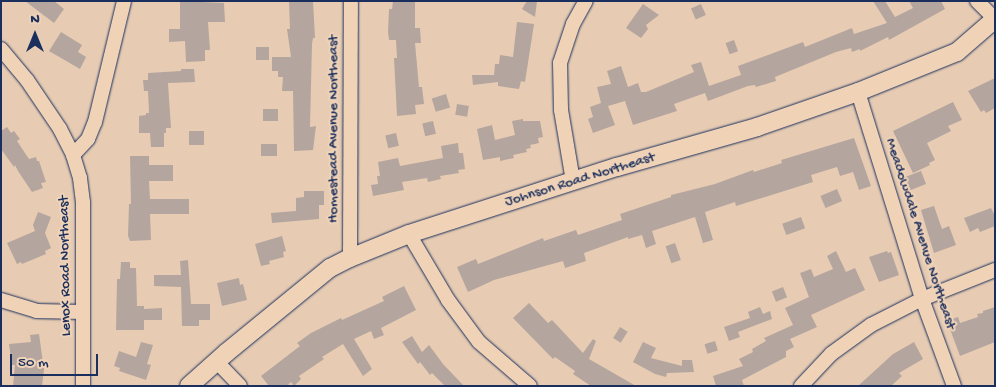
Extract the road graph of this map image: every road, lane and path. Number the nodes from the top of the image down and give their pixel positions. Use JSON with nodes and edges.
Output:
{"nodes":[{"id":1,"x":124,"y":1,"type":"edge"},
{"id":2,"x":351,"y":1,"type":"edge"},
{"id":3,"x":586,"y":1,"type":"edge"},
{"id":4,"x":977,"y":1,"type":"edge"},
{"id":5,"x":995,"y":19,"type":"edge"},
{"id":6,"x":1,"y":49,"type":"edge"},
{"id":7,"x":858,"y":92,"type":"junction"},
{"id":8,"x":73,"y":155,"type":"junction"},
{"id":9,"x":573,"y":181,"type":"junction"},
{"id":10,"x":409,"y":234,"type":"junction"},
{"id":11,"x":350,"y":258,"type":"junction"},
{"id":12,"x":995,"y":270,"type":"edge"},
{"id":13,"x":922,"y":299,"type":"junction"},
{"id":14,"x":1,"y":300,"type":"edge"},
{"id":15,"x":83,"y":312,"type":"junction"},
{"id":16,"x":217,"y":362,"type":"junction"},
{"id":17,"x":83,"y":386,"type":"edge"},
{"id":18,"x":189,"y":386,"type":"edge"},
{"id":19,"x":240,"y":386,"type":"edge"},
{"id":20,"x":530,"y":386,"type":"edge"},
{"id":21,"x":802,"y":386,"type":"edge"},
{"id":22,"x":954,"y":386,"type":"edge"}],
"edges":[{"from":1,"to":8,"type":"street"},
{"from":2,"to":11,"type":"street","name":"Homestead Avenue Northeast"},
{"from":3,"to":9,"type":"street"},
{"from":4,"to":5,"type":"street"},
{"from":5,"to":7,"type":"street","name":"Johnson Road Northeast"},
{"from":6,"to":8,"type":"street","name":"Lenox Road Northeast"},
{"from":7,"to":9,"type":"street","name":"Johnson Road Northeast"},
{"from":7,"to":13,"type":"street","name":"Meadowdale Avenue Northeast"},
{"from":8,"to":15,"type":"street","name":"Lenox Road Northeast"},
{"from":9,"to":10,"type":"street","name":"Johnson Road Northeast"},
{"from":10,"to":11,"type":"street","name":"Johnson Road Northeast"},
{"from":10,"to":20,"type":"street"},
{"from":11,"to":16,"type":"street","name":"Johnson Road Northeast"},
{"from":12,"to":13,"type":"street"},
{"from":13,"to":21,"type":"street"},
{"from":13,"to":22,"type":"street","name":"Meadowdale Avenue Northeast"},
{"from":14,"to":15,"type":"street"},
{"from":15,"to":17,"type":"street","name":"Lenox Road Northeast"},
{"from":16,"to":18,"type":"street","name":"Johnson Road Northeast"},
{"from":16,"to":19,"type":"street"}]}
